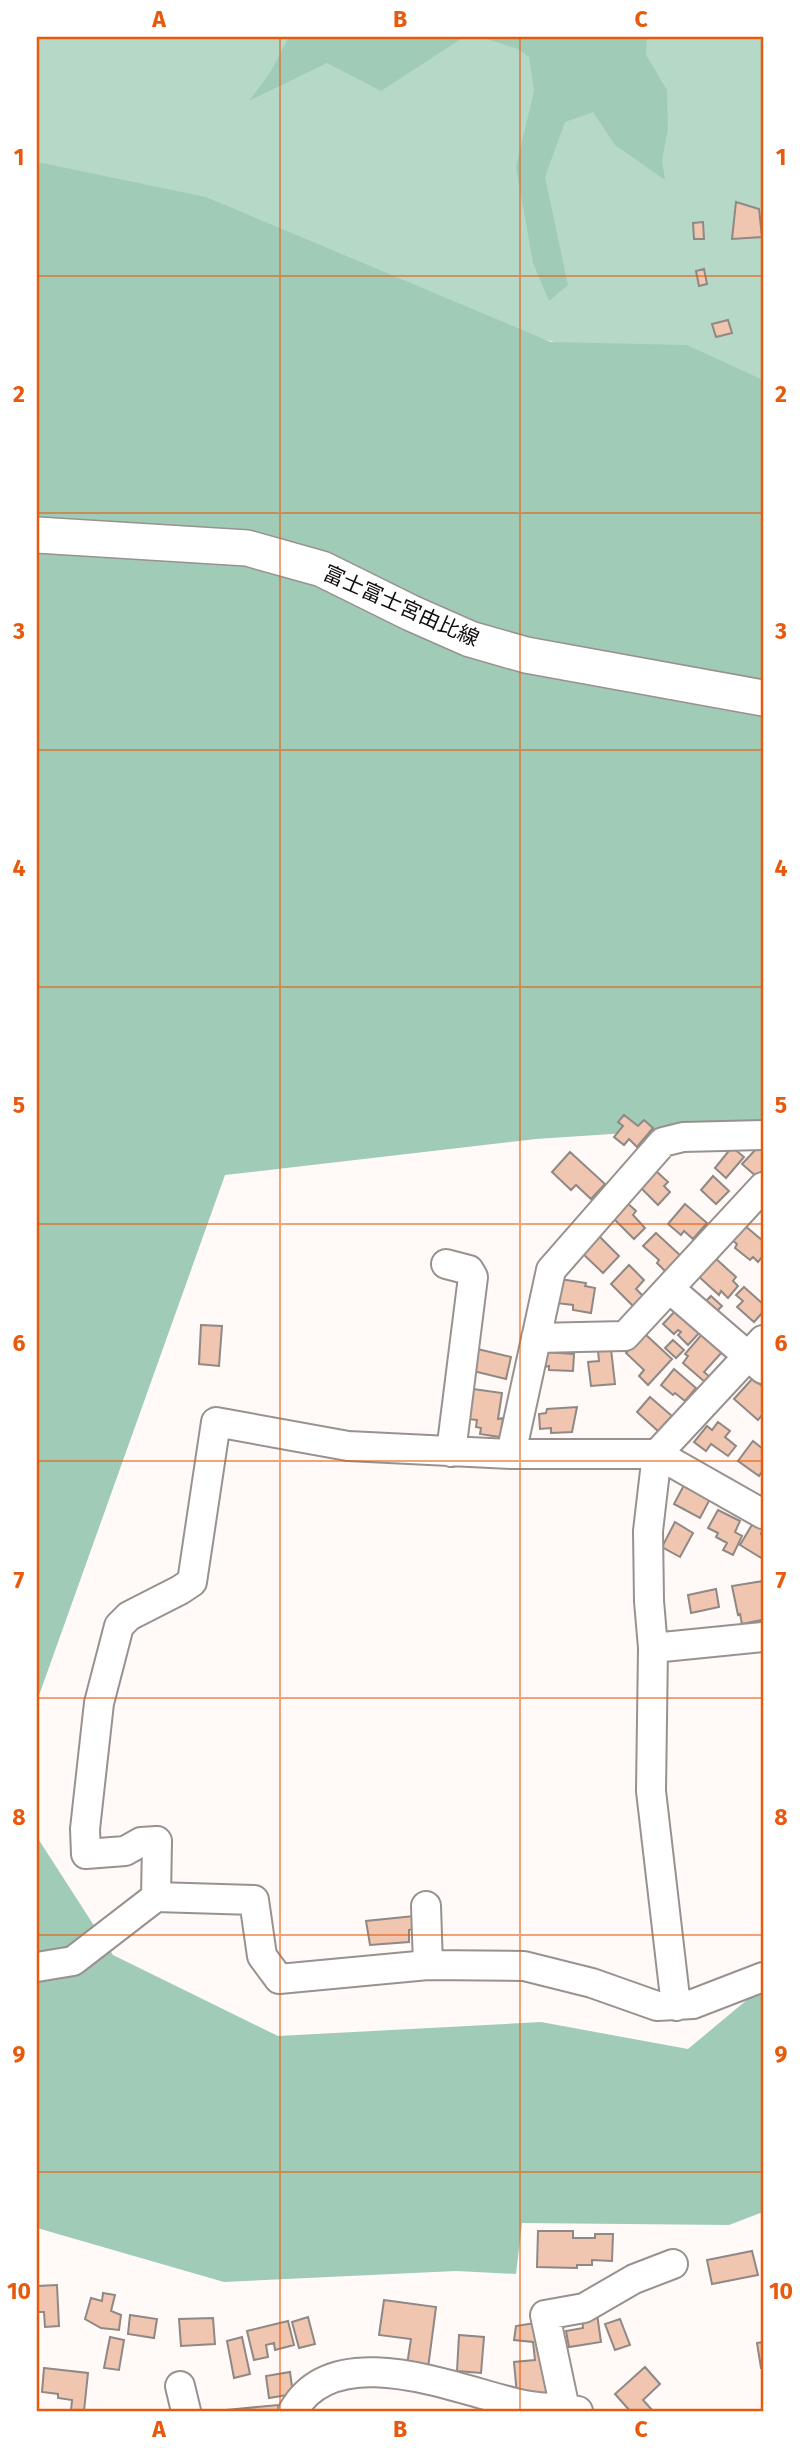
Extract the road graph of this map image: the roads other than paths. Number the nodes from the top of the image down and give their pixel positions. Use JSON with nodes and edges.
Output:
{"nodes":[{"id":1,"x":37,"y":535,"type":"edge"},
{"id":2,"x":763,"y":698,"type":"edge"},
{"id":3,"x":763,"y":1135,"type":"edge"},
{"id":4,"x":763,"y":1187,"type":"edge"},
{"id":5,"x":446,"y":1264,"type":"dead end"},
{"id":6,"x":670,"y":1289,"type":"junction"},
{"id":7,"x":536,"y":1338,"type":"junction"},
{"id":8,"x":758,"y":1355,"type":"edge"},
{"id":9,"x":451,"y":1452,"type":"junction"},
{"id":10,"x":511,"y":1454,"type":"junction"},
{"id":11,"x":657,"y":1454,"type":"junction"},
{"id":12,"x":763,"y":1514,"type":"edge"},
{"id":13,"x":763,"y":1637,"type":"edge"},
{"id":14,"x":653,"y":1647,"type":"junction"},
{"id":15,"x":156,"y":1897,"type":"junction"},
{"id":16,"x":426,"y":1906,"type":"dead end"},
{"id":17,"x":428,"y":1965,"type":"junction"},
{"id":18,"x":37,"y":1967,"type":"edge"},
{"id":19,"x":763,"y":1977,"type":"edge"},
{"id":20,"x":676,"y":2006,"type":"junction"},
{"id":21,"x":673,"y":2264,"type":"dead end"},
{"id":22,"x":572,"y":2410,"type":"edge"},
{"id":23,"x":293,"y":2411,"type":"edge"}],
"edges":[{"from":1,"to":2,"type":"main road","name":"富士富士宮由比線"},
{"from":3,"to":7,"type":"street"},
{"from":4,"to":6,"type":"street"},
{"from":5,"to":9,"type":"street"},
{"from":6,"to":7,"type":"street"},
{"from":6,"to":8,"type":"street"},
{"from":7,"to":10,"type":"street"},
{"from":8,"to":11,"type":"street"},
{"from":9,"to":10,"type":"street"},
{"from":9,"to":15,"type":"street"},
{"from":10,"to":11,"type":"street"},
{"from":11,"to":12,"type":"street"},
{"from":11,"to":14,"type":"street"},
{"from":13,"to":14,"type":"street"},
{"from":14,"to":20,"type":"street"},
{"from":15,"to":17,"type":"street"},
{"from":15,"to":18,"type":"street"},
{"from":16,"to":17,"type":"street"},
{"from":17,"to":20,"type":"street"},
{"from":19,"to":20,"type":"street"},
{"from":21,"to":22,"type":"street"},
{"from":22,"to":23,"type":"street"}]}
